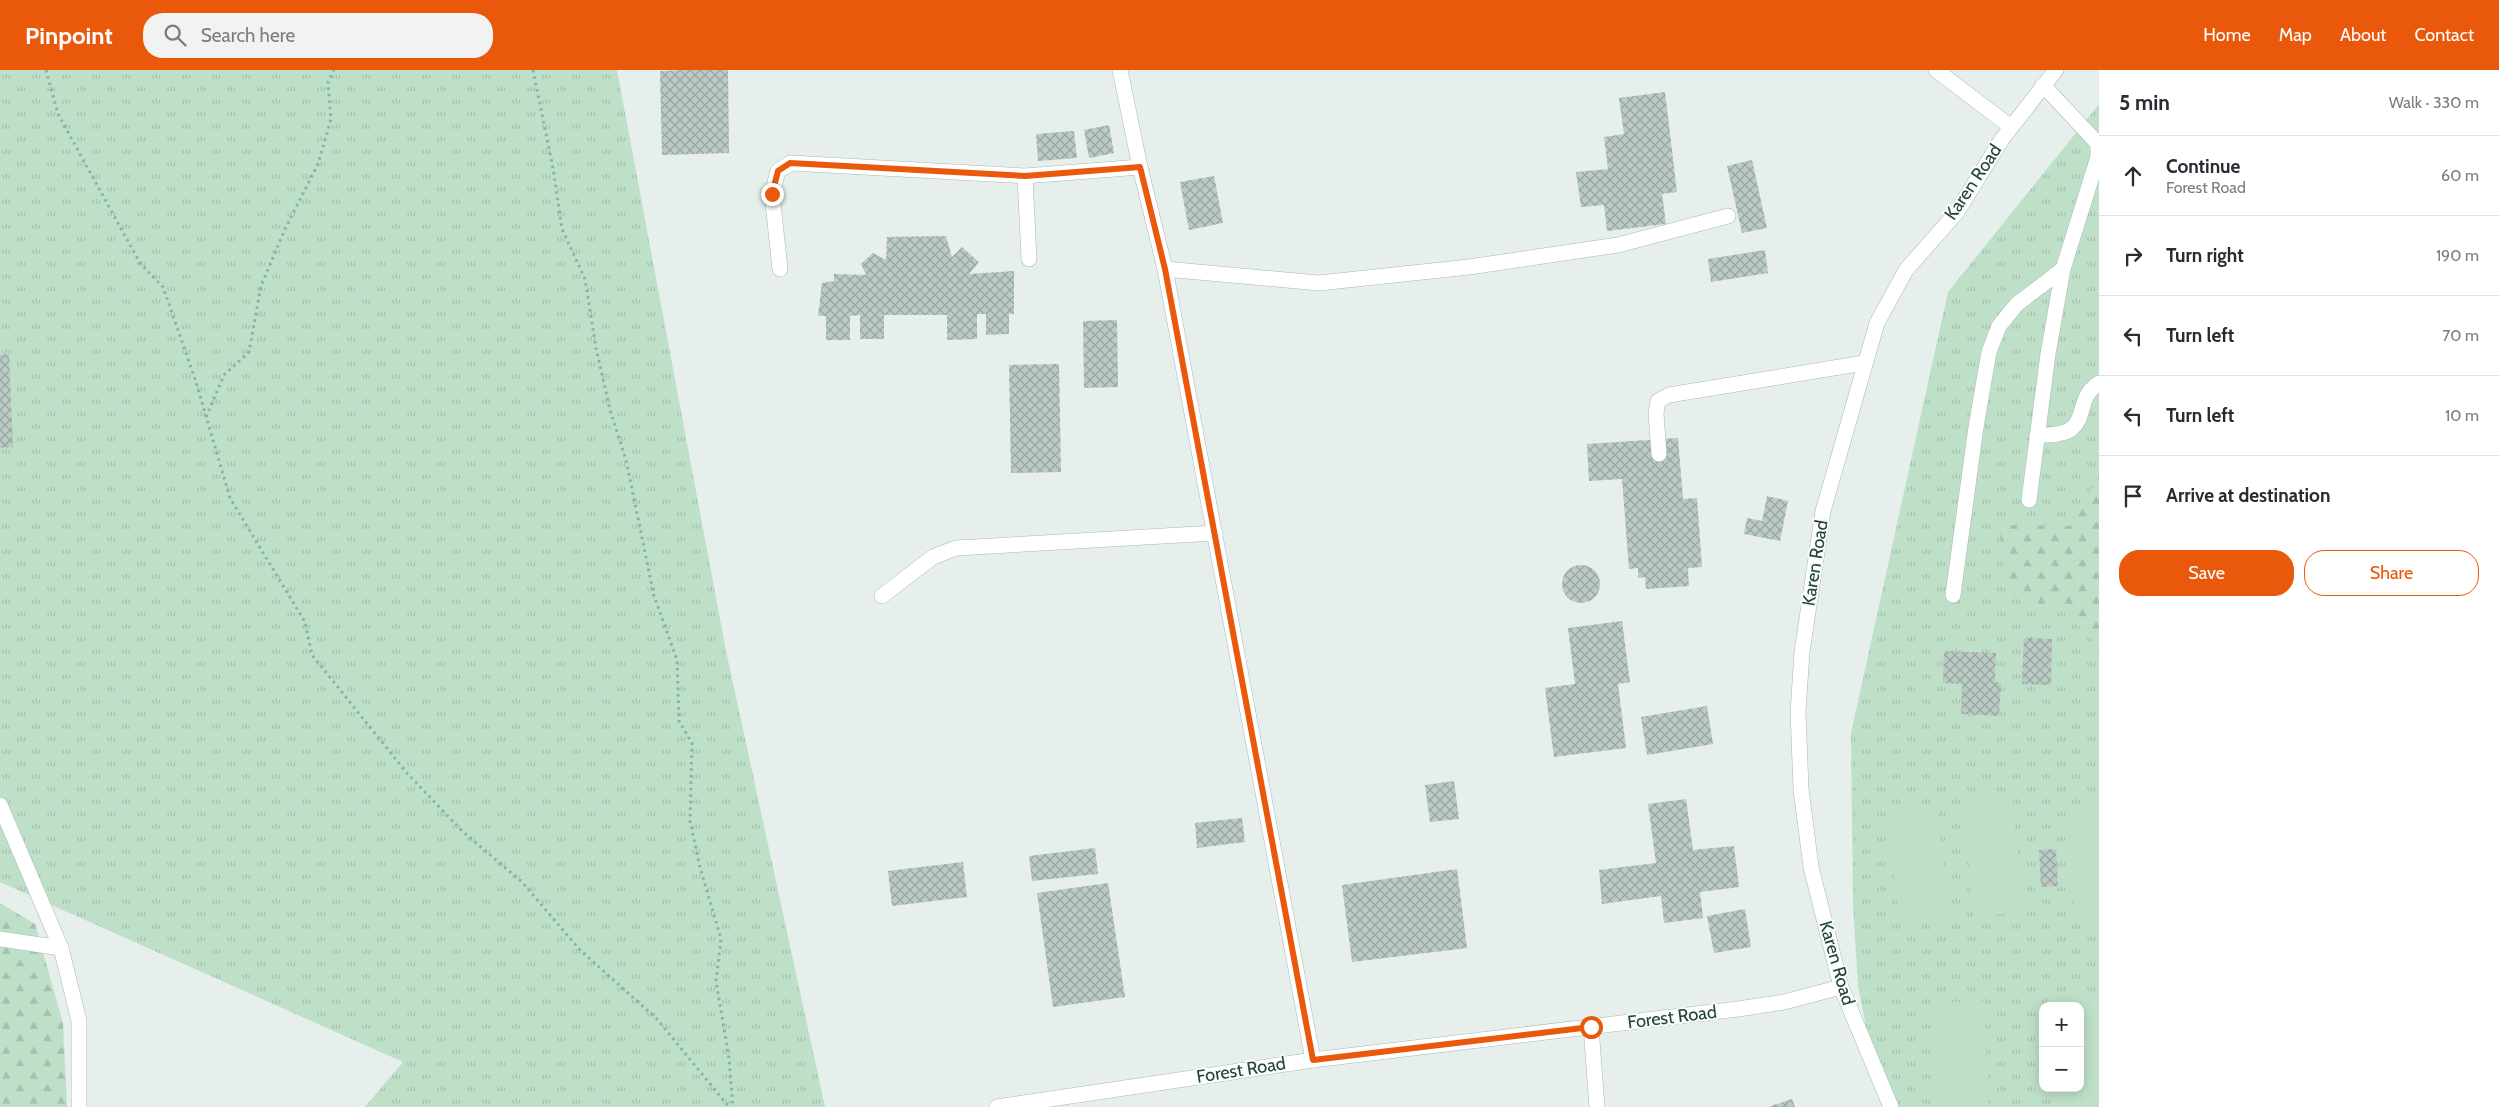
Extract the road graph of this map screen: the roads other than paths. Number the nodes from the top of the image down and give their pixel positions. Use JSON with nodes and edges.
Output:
{"nodes":[{"id":1,"x":1120,"y":70,"type":"edge"},
{"id":2,"x":1936,"y":70,"type":"edge"},
{"id":3,"x":2056,"y":70,"type":"edge"},
{"id":4,"x":2043,"y":85,"type":"junction"},
{"id":5,"x":2011,"y":127,"type":"junction"},
{"id":6,"x":1140,"y":167,"type":"junction"},
{"id":7,"x":1025,"y":176,"type":"junction"},
{"id":8,"x":1728,"y":216,"type":"dead end"},
{"id":9,"x":1029,"y":259,"type":"dead end"},
{"id":10,"x":780,"y":269,"type":"dead end"},
{"id":11,"x":1165,"y":269,"type":"junction"},
{"id":12,"x":2063,"y":269,"type":"junction"},
{"id":13,"x":1864,"y":363,"type":"junction"},
{"id":14,"x":2099,"y":383,"type":"edge"},
{"id":15,"x":2038,"y":435,"type":"junction"},
{"id":16,"x":1659,"y":454,"type":"dead end"},
{"id":17,"x":2029,"y":500,"type":"dead end"},
{"id":18,"x":1215,"y":533,"type":"junction"},
{"id":19,"x":1953,"y":595,"type":"dead end"},
{"id":20,"x":882,"y":596,"type":"dead end"},
{"id":21,"x":0,"y":805,"type":"edge"},
{"id":22,"x":0,"y":939,"type":"edge"},
{"id":23,"x":61,"y":948,"type":"junction"},
{"id":24,"x":1841,"y":987,"type":"junction"},
{"id":25,"x":1591,"y":1027,"type":"junction"},
{"id":26,"x":1313,"y":1060,"type":"junction"},
{"id":27,"x":79,"y":1107,"type":"edge"},
{"id":28,"x":997,"y":1107,"type":"edge"},
{"id":29,"x":1597,"y":1107,"type":"edge"},
{"id":30,"x":1891,"y":1107,"type":"edge"}],
"edges":[{"from":1,"to":6,"type":"street"},
{"from":2,"to":5,"type":"street"},
{"from":3,"to":4,"type":"street","name":"Karen Road"},
{"from":4,"to":5,"type":"street","name":"Karen Road"},
{"from":4,"to":12,"type":"street"},
{"from":5,"to":13,"type":"street","name":"Karen Road"},
{"from":6,"to":7,"type":"street"},
{"from":6,"to":11,"type":"street"},
{"from":7,"to":9,"type":"street"},
{"from":7,"to":10,"type":"street"},
{"from":8,"to":11,"type":"street"},
{"from":11,"to":18,"type":"street"},
{"from":12,"to":15,"type":"street"},
{"from":12,"to":19,"type":"street"},
{"from":13,"to":16,"type":"street"},
{"from":13,"to":24,"type":"street","name":"Karen Road"},
{"from":14,"to":15,"type":"street"},
{"from":15,"to":17,"type":"street"},
{"from":18,"to":20,"type":"street"},
{"from":18,"to":26,"type":"street"},
{"from":21,"to":23,"type":"street"},
{"from":22,"to":23,"type":"street"},
{"from":23,"to":27,"type":"street"},
{"from":24,"to":25,"type":"street","name":"Forest Road"},
{"from":24,"to":30,"type":"street","name":"Karen Road"},
{"from":25,"to":26,"type":"street","name":"Forest Road"},
{"from":25,"to":29,"type":"street"},
{"from":26,"to":28,"type":"street","name":"Forest Road"}]}
